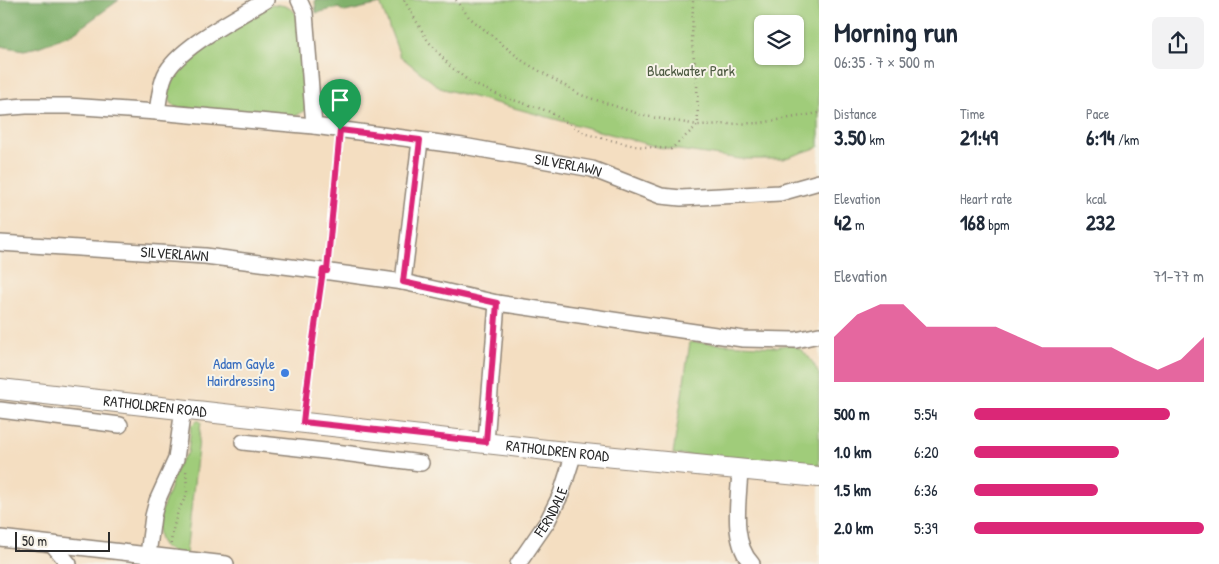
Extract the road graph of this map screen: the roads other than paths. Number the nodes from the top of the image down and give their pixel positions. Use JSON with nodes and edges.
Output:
{"nodes":[{"id":1,"x":266,"y":0,"type":"edge"},
{"id":2,"x":299,"y":0,"type":"edge"},
{"id":3,"x":0,"y":108,"type":"edge"},
{"id":4,"x":157,"y":112,"type":"junction"},
{"id":5,"x":314,"y":126,"type":"junction"},
{"id":6,"x":420,"y":140,"type":"junction"},
{"id":7,"x":819,"y":182,"type":"edge"},
{"id":8,"x":0,"y":243,"type":"edge"},
{"id":9,"x":403,"y":282,"type":"junction"},
{"id":10,"x":497,"y":303,"type":"junction"},
{"id":11,"x":818,"y":341,"type":"edge"},
{"id":12,"x":0,"y":389,"type":"edge"},
{"id":13,"x":183,"y":409,"type":"junction"},
{"id":14,"x":0,"y":410,"type":"edge"},
{"id":15,"x":120,"y":425,"type":"dead end"},
{"id":16,"x":331,"y":425,"type":"junction"},
{"id":17,"x":243,"y":442,"type":"dead end"},
{"id":18,"x":486,"y":442,"type":"junction"},
{"id":19,"x":325,"y":451,"type":"junction"},
{"id":20,"x":574,"y":453,"type":"junction"},
{"id":21,"x":421,"y":463,"type":"dead end"},
{"id":22,"x":740,"y":470,"type":"junction"},
{"id":23,"x":819,"y":476,"type":"edge"},
{"id":24,"x":0,"y":538,"type":"edge"},
{"id":25,"x":52,"y":544,"type":"junction"},
{"id":26,"x":148,"y":555,"type":"junction"},
{"id":27,"x":69,"y":564,"type":"edge"},
{"id":28,"x":226,"y":564,"type":"edge"},
{"id":29,"x":518,"y":564,"type":"edge"},
{"id":30,"x":752,"y":564,"type":"edge"}],
"edges":[{"from":1,"to":4,"type":"street"},
{"from":2,"to":5,"type":"street"},
{"from":3,"to":4,"type":"street","name":"SILVERLAWN"},
{"from":4,"to":5,"type":"street","name":"SILVERLAWN"},
{"from":5,"to":6,"type":"street","name":"SILVERLAWN"},
{"from":6,"to":7,"type":"street","name":"SILVERLAWN"},
{"from":6,"to":9,"type":"street"},
{"from":8,"to":9,"type":"street","name":"SILVERLAWN"},
{"from":9,"to":10,"type":"street","name":"SILVERLAWN"},
{"from":10,"to":11,"type":"street","name":"SILVERLAWN"},
{"from":10,"to":18,"type":"street"},
{"from":12,"to":13,"type":"street","name":"RATHOLDREN ROAD"},
{"from":13,"to":16,"type":"street","name":"RATHOLDREN ROAD"},
{"from":13,"to":26,"type":"street"},
{"from":14,"to":15,"type":"street"},
{"from":16,"to":18,"type":"street","name":"RATHOLDREN ROAD"},
{"from":16,"to":19,"type":"street"},
{"from":17,"to":19,"type":"street"},
{"from":18,"to":20,"type":"street","name":"RATHOLDREN ROAD"},
{"from":19,"to":21,"type":"street"},
{"from":20,"to":22,"type":"street","name":"RATHOLDREN ROAD"},
{"from":20,"to":29,"type":"street","name":"FERNDALE"},
{"from":22,"to":23,"type":"street","name":"RATHOLDREN ROAD"},
{"from":22,"to":30,"type":"street"},
{"from":24,"to":25,"type":"street"},
{"from":25,"to":26,"type":"street"},
{"from":25,"to":27,"type":"street"},
{"from":26,"to":28,"type":"street"}]}
